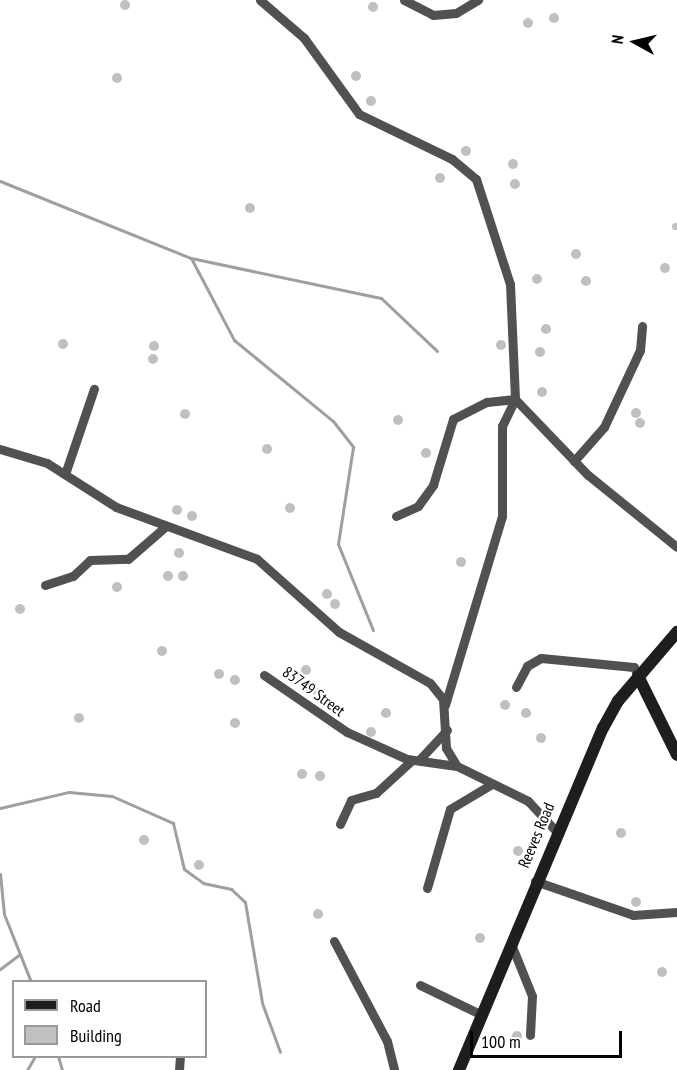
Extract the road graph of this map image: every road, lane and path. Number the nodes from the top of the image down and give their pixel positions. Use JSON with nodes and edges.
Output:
{"nodes":[{"id":1,"x":260,"y":0,"type":"edge"},
{"id":2,"x":404,"y":0,"type":"edge"},
{"id":3,"x":478,"y":0,"type":"edge"},
{"id":4,"x":642,"y":326,"type":"dead end"},
{"id":5,"x":94,"y":389,"type":"dead end"},
{"id":6,"x":515,"y":399,"type":"junction"},
{"id":7,"x":0,"y":449,"type":"edge"},
{"id":8,"x":574,"y":461,"type":"junction"},
{"id":9,"x":65,"y":474,"type":"junction"},
{"id":10,"x":396,"y":516,"type":"dead end"},
{"id":11,"x":165,"y":527,"type":"junction"},
{"id":12,"x":677,"y":547,"type":"edge"},
{"id":13,"x":45,"y":585,"type":"dead end"},
{"id":14,"x":677,"y":632,"type":"edge"},
{"id":15,"x":636,"y":672,"type":"junction"},
{"id":16,"x":264,"y":675,"type":"dead end"},
{"id":17,"x":516,"y":687,"type":"dead end"},
{"id":18,"x":445,"y":707,"type":"junction"},
{"id":19,"x":447,"y":730,"type":"junction"},
{"id":20,"x":677,"y":755,"type":"edge"},
{"id":21,"x":415,"y":760,"type":"junction"},
{"id":22,"x":457,"y":766,"type":"junction"},
{"id":23,"x":492,"y":784,"type":"junction"},
{"id":24,"x":340,"y":824,"type":"dead end"},
{"id":25,"x":556,"y":831,"type":"junction"},
{"id":26,"x":535,"y":881,"type":"junction"},
{"id":27,"x":427,"y":888,"type":"dead end"},
{"id":28,"x":677,"y":912,"type":"edge"},
{"id":29,"x":333,"y":941,"type":"dead end"},
{"id":30,"x":511,"y":944,"type":"junction"},
{"id":31,"x":420,"y":985,"type":"dead end"},
{"id":32,"x":482,"y":1015,"type":"junction"},
{"id":33,"x":530,"y":1035,"type":"dead end"},
{"id":34,"x":394,"y":1070,"type":"edge"},
{"id":35,"x":459,"y":1070,"type":"edge"}],
"edges":[{"from":1,"to":6,"type":"street"},
{"from":2,"to":3,"type":"street"},
{"from":4,"to":8,"type":"street"},
{"from":5,"to":9,"type":"street"},
{"from":6,"to":8,"type":"street"},
{"from":6,"to":10,"type":"street"},
{"from":6,"to":18,"type":"street"},
{"from":7,"to":9,"type":"street"},
{"from":8,"to":12,"type":"street"},
{"from":9,"to":11,"type":"street"},
{"from":11,"to":13,"type":"street"},
{"from":11,"to":18,"type":"street"},
{"from":14,"to":15,"type":"street","name":"Reeves Road"},
{"from":15,"to":17,"type":"street"},
{"from":15,"to":20,"type":"street"},
{"from":15,"to":25,"type":"street","name":"Reeves Road"},
{"from":16,"to":21,"type":"street","name":"83749 Street"},
{"from":18,"to":19,"type":"street"},
{"from":19,"to":21,"type":"street"},
{"from":19,"to":22,"type":"street"},
{"from":21,"to":22,"type":"street","name":"83749 Street"},
{"from":21,"to":24,"type":"street"},
{"from":22,"to":23,"type":"street","name":"83749 Street"},
{"from":23,"to":25,"type":"street","name":"83749 Street"},
{"from":23,"to":27,"type":"street"},
{"from":25,"to":26,"type":"street","name":"Reeves Road"},
{"from":26,"to":28,"type":"street"},
{"from":26,"to":30,"type":"street","name":"Reeves Road"},
{"from":29,"to":34,"type":"street"},
{"from":30,"to":32,"type":"street","name":"Reeves Road"},
{"from":30,"to":33,"type":"street"},
{"from":31,"to":32,"type":"street"},
{"from":32,"to":35,"type":"street","name":"Reeves Road"}]}
